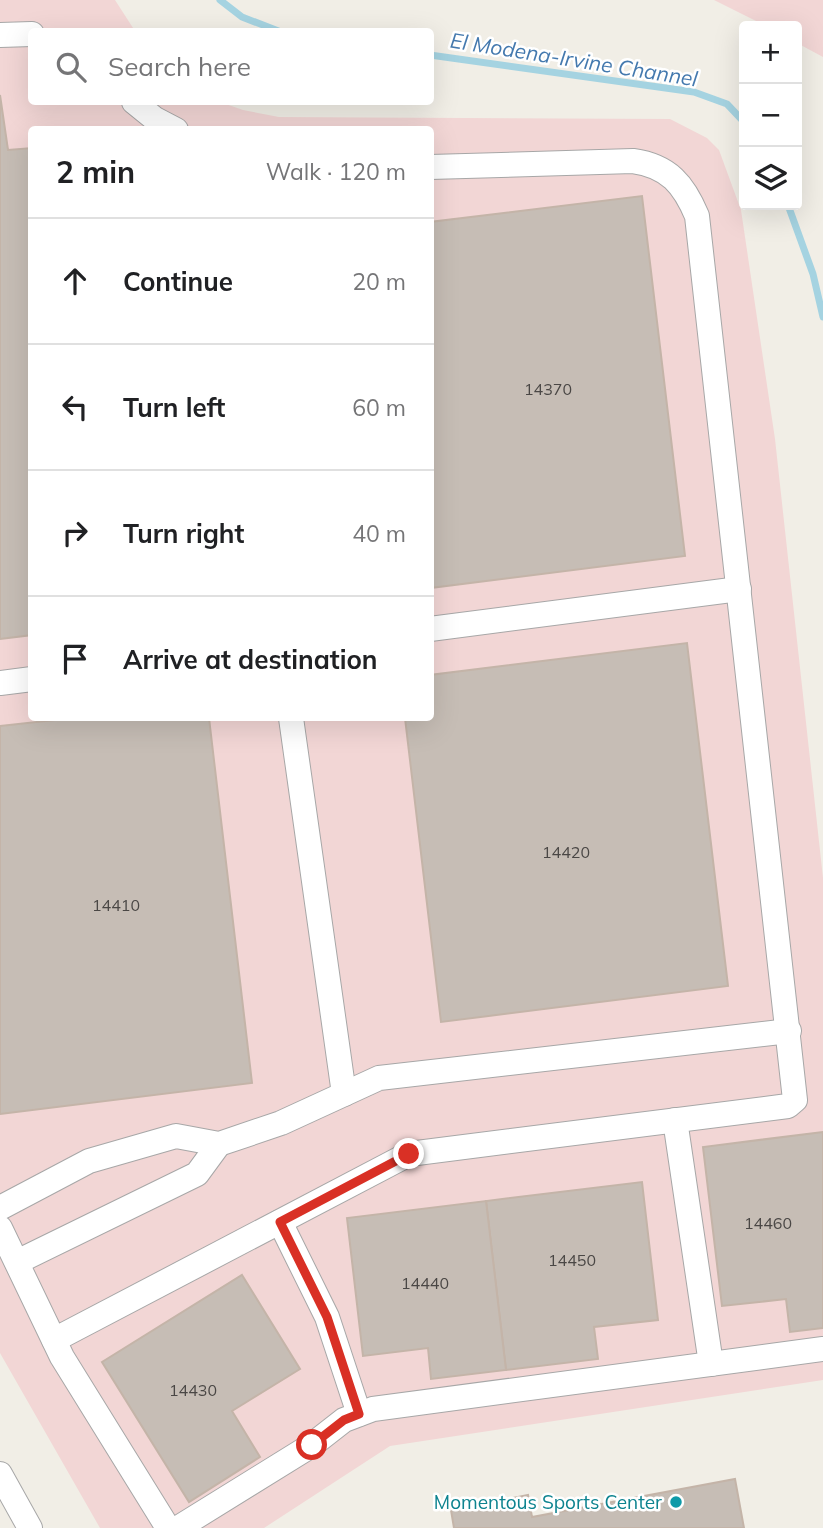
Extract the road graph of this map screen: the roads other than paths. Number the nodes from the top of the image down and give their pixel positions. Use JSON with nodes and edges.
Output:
{"nodes":[{"id":1,"x":28,"y":34,"type":"edge"},
{"id":2,"x":0,"y":35,"type":"edge"},
{"id":3,"x":138,"y":105,"type":"edge"},
{"id":4,"x":168,"y":126,"type":"edge"},
{"id":5,"x":434,"y":167,"type":"edge"},
{"id":6,"x":738,"y":589,"type":"junction"},
{"id":7,"x":434,"y":628,"type":"edge"},
{"id":8,"x":28,"y":680,"type":"edge"},
{"id":9,"x":0,"y":683,"type":"edge"},
{"id":10,"x":291,"y":721,"type":"edge"},
{"id":11,"x":789,"y":1031,"type":"junction"},
{"id":12,"x":344,"y":1094,"type":"junction"},
{"id":13,"x":675,"y":1120,"type":"junction"},
{"id":14,"x":219,"y":1144,"type":"junction"},
{"id":15,"x":0,"y":1208,"type":"edge"},
{"id":16,"x":280,"y":1222,"type":"junction"},
{"id":17,"x":0,"y":1228,"type":"edge"},
{"id":18,"x":17,"y":1262,"type":"junction"},
{"id":19,"x":54,"y":1340,"type":"junction"},
{"id":20,"x":823,"y":1349,"type":"edge"},
{"id":21,"x":711,"y":1364,"type":"junction"},
{"id":22,"x":359,"y":1414,"type":"junction"},
{"id":23,"x":0,"y":1474,"type":"edge"},
{"id":24,"x":30,"y":1528,"type":"edge"},
{"id":25,"x":168,"y":1528,"type":"edge"},
{"id":26,"x":178,"y":1528,"type":"edge"}],
"edges":[{"from":1,"to":2,"type":"street"},
{"from":3,"to":4,"type":"street"},
{"from":5,"to":6,"type":"street"},
{"from":6,"to":7,"type":"street"},
{"from":6,"to":11,"type":"street"},
{"from":8,"to":9,"type":"street"},
{"from":10,"to":12,"type":"street"},
{"from":11,"to":12,"type":"street"},
{"from":11,"to":13,"type":"street"},
{"from":12,"to":14,"type":"street"},
{"from":13,"to":16,"type":"street"},
{"from":13,"to":21,"type":"street"},
{"from":14,"to":15,"type":"street"},
{"from":14,"to":18,"type":"street"},
{"from":16,"to":19,"type":"street"},
{"from":16,"to":22,"type":"street"},
{"from":17,"to":18,"type":"street"},
{"from":18,"to":19,"type":"street"},
{"from":19,"to":25,"type":"street"},
{"from":20,"to":21,"type":"street"},
{"from":21,"to":22,"type":"street"},
{"from":22,"to":26,"type":"street"},
{"from":23,"to":24,"type":"street"}]}
